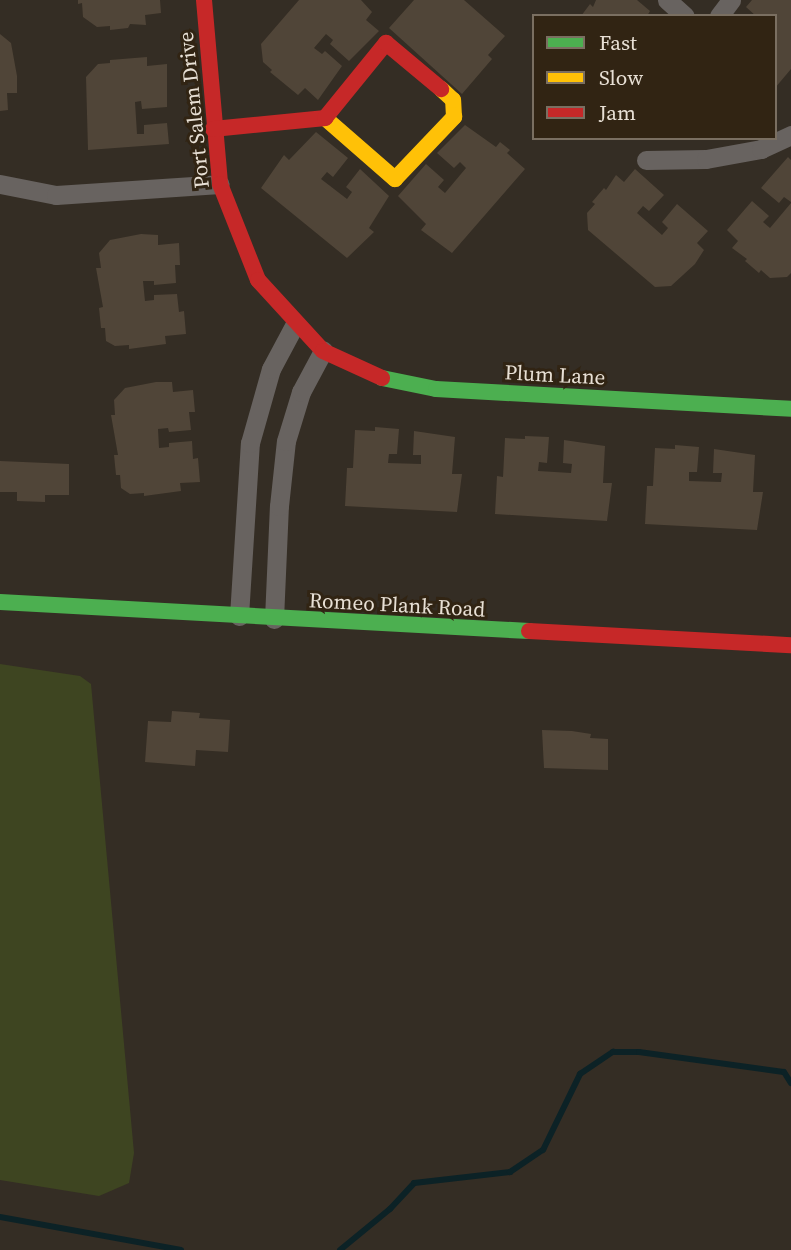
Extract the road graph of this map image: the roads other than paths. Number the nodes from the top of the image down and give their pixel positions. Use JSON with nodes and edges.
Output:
{"nodes":[{"id":1,"x":204,"y":0,"type":"edge"},
{"id":2,"x":667,"y":0,"type":"edge"},
{"id":3,"x":683,"y":14,"type":"edge"},
{"id":4,"x":325,"y":118,"type":"junction"},
{"id":5,"x":213,"y":129,"type":"junction"},
{"id":6,"x":791,"y":135,"type":"edge"},
{"id":7,"x":646,"y":160,"type":"dead end"},
{"id":8,"x":0,"y":184,"type":"edge"},
{"id":9,"x":220,"y":184,"type":"junction"},
{"id":10,"x":295,"y":324,"type":"junction"},
{"id":11,"x":323,"y":351,"type":"junction"},
{"id":12,"x":791,"y":409,"type":"edge"},
{"id":13,"x":0,"y":602,"type":"edge"},
{"id":14,"x":239,"y":616,"type":"junction"},
{"id":15,"x":274,"y":619,"type":"junction"},
{"id":16,"x":791,"y":645,"type":"edge"}],
"edges":[{"from":1,"to":5,"type":"street","name":"Port Salem Drive"},
{"from":2,"to":3,"type":"street"},
{"from":4,"to":4,"type":"street"},
{"from":4,"to":5,"type":"street"},
{"from":5,"to":9,"type":"street","name":"Port Salem Drive"},
{"from":6,"to":7,"type":"street"},
{"from":8,"to":9,"type":"street"},
{"from":9,"to":10,"type":"street","name":"Port Salem Drive"},
{"from":10,"to":11,"type":"street","name":"Port Salem Drive"},
{"from":10,"to":14,"type":"street"},
{"from":11,"to":12,"type":"street","name":"Plum Lane"},
{"from":11,"to":15,"type":"street"},
{"from":13,"to":14,"type":"street","name":"Romeo Plank Road"},
{"from":14,"to":15,"type":"street","name":"Romeo Plank Road"},
{"from":15,"to":16,"type":"street","name":"Romeo Plank Road"}]}
